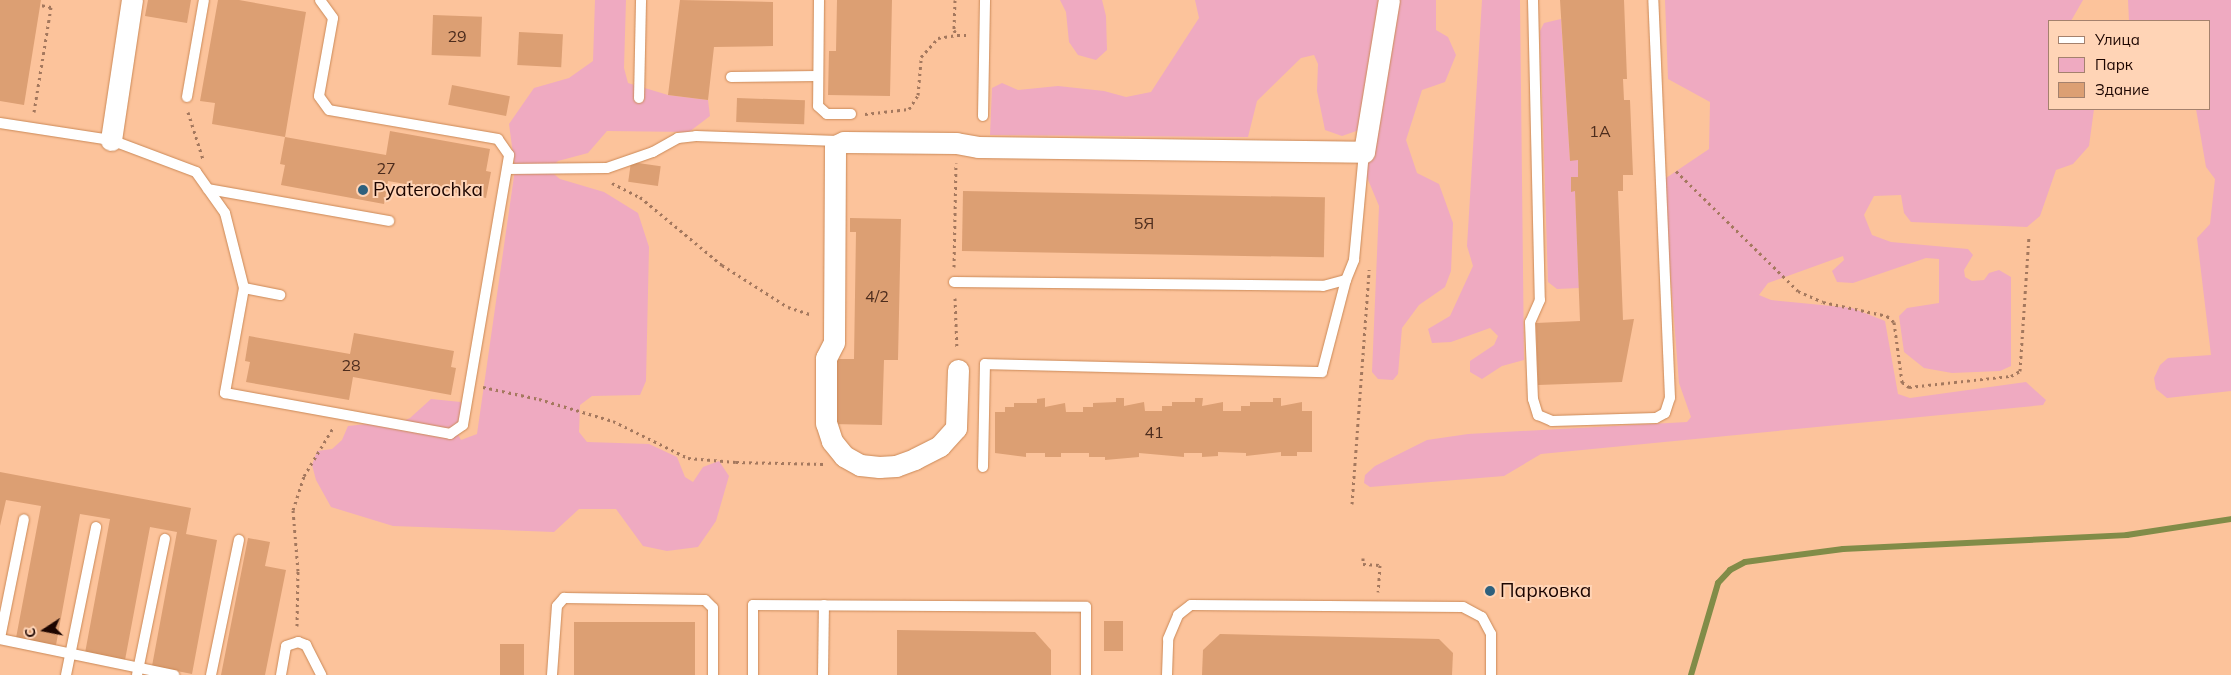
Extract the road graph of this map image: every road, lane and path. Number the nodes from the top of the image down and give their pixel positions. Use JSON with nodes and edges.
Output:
{"nodes":[{"id":1,"x":132,"y":0,"type":"edge"},
{"id":2,"x":204,"y":0,"type":"edge"},
{"id":3,"x":320,"y":0,"type":"edge"},
{"id":4,"x":641,"y":0,"type":"edge"},
{"id":5,"x":819,"y":0,"type":"edge"},
{"id":6,"x":955,"y":0,"type":"edge"},
{"id":7,"x":985,"y":0,"type":"edge"},
{"id":8,"x":1389,"y":0,"type":"edge"},
{"id":9,"x":1533,"y":0,"type":"edge"},
{"id":10,"x":1653,"y":0,"type":"edge"},
{"id":11,"x":40,"y":5,"type":"dead end"},
{"id":12,"x":957,"y":35,"type":"junction"},
{"id":13,"x":985,"y":35,"type":"junction"},
{"id":14,"x":818,"y":76,"type":"junction"},
{"id":15,"x":731,"y":77,"type":"dead end"},
{"id":16,"x":187,"y":97,"type":"joint"},
{"id":17,"x":639,"y":98,"type":"dead end"},
{"id":18,"x":851,"y":114,"type":"joint"},
{"id":19,"x":984,"y":116,"type":"dead end"},
{"id":20,"x":0,"y":123,"type":"edge"},
{"id":21,"x":31,"y":128,"type":"junction"},
{"id":22,"x":111,"y":140,"type":"junction"},
{"id":23,"x":844,"y":142,"type":"junction"},
{"id":24,"x":956,"y":143,"type":"junction"},
{"id":25,"x":1364,"y":152,"type":"junction"},
{"id":26,"x":1659,"y":155,"type":"junction"},
{"id":27,"x":507,"y":169,"type":"junction"},
{"id":28,"x":606,"y":180,"type":"dead end"},
{"id":29,"x":208,"y":188,"type":"junction"},
{"id":30,"x":389,"y":221,"type":"dead end"},
{"id":31,"x":2029,"y":236,"type":"dead end"},
{"id":32,"x":1370,"y":259,"type":"dead end"},
{"id":33,"x":1346,"y":280,"type":"junction"},
{"id":34,"x":954,"y":282,"type":"junction"},
{"id":35,"x":244,"y":288,"type":"junction"},
{"id":36,"x":280,"y":295,"type":"dead end"},
{"id":37,"x":834,"y":323,"type":"junction"},
{"id":38,"x":958,"y":370,"type":"joint"},
{"id":39,"x":470,"y":384,"type":"junction"},
{"id":40,"x":339,"y":414,"type":"junction"},
{"id":41,"x":860,"y":465,"type":"junction"},
{"id":42,"x":983,"y":467,"type":"dead end"},
{"id":43,"x":1352,"y":504,"type":"dead end"},
{"id":44,"x":24,"y":519,"type":"dead end"},
{"id":45,"x":96,"y":527,"type":"dead end"},
{"id":46,"x":165,"y":539,"type":"dead end"},
{"id":47,"x":240,"y":540,"type":"dead end"},
{"id":48,"x":1363,"y":558,"type":"dead end"},
{"id":49,"x":824,"y":605,"type":"junction"},
{"id":50,"x":1377,"y":606,"type":"junction"},
{"id":51,"x":0,"y":639,"type":"edge"},
{"id":52,"x":298,"y":642,"type":"junction"},
{"id":53,"x":70,"y":654,"type":"junction"},
{"id":54,"x":138,"y":671,"type":"edge"},
{"id":55,"x":66,"y":675,"type":"edge"},
{"id":56,"x":174,"y":675,"type":"edge"},
{"id":57,"x":211,"y":675,"type":"edge"},
{"id":58,"x":281,"y":675,"type":"edge"},
{"id":59,"x":321,"y":675,"type":"edge"},
{"id":60,"x":552,"y":675,"type":"edge"},
{"id":61,"x":713,"y":675,"type":"edge"},
{"id":62,"x":753,"y":675,"type":"edge"},
{"id":63,"x":823,"y":675,"type":"edge"},
{"id":64,"x":1086,"y":675,"type":"edge"},
{"id":65,"x":1168,"y":675,"type":"edge"},
{"id":66,"x":1491,"y":675,"type":"edge"}],
"edges":[{"from":1,"to":22,"type":"street"},
{"from":2,"to":16,"type":"lane"},
{"from":3,"to":27,"type":"lane"},
{"from":4,"to":17,"type":"lane"},
{"from":5,"to":14,"type":"lane"},
{"from":6,"to":12,"type":"path"},
{"from":7,"to":13,"type":"lane"},
{"from":8,"to":25,"type":"street"},
{"from":9,"to":26,"type":"lane"},
{"from":10,"to":26,"type":"lane"},
{"from":11,"to":21,"type":"path"},
{"from":12,"to":13,"type":"path"},
{"from":12,"to":18,"type":"path"},
{"from":13,"to":19,"type":"lane"},
{"from":14,"to":15,"type":"lane"},
{"from":14,"to":18,"type":"lane"},
{"from":16,"to":29,"type":"path"},
{"from":20,"to":21,"type":"lane"},
{"from":21,"to":22,"type":"lane"},
{"from":22,"to":29,"type":"lane"},
{"from":23,"to":24,"type":"street"},
{"from":23,"to":27,"type":"lane"},
{"from":23,"to":37,"type":"street"},
{"from":24,"to":25,"type":"street"},
{"from":24,"to":34,"type":"path"},
{"from":25,"to":33,"type":"lane"},
{"from":26,"to":31,"type":"path"},
{"from":27,"to":39,"type":"lane"},
{"from":28,"to":37,"type":"path"},
{"from":29,"to":30,"type":"lane"},
{"from":29,"to":35,"type":"lane"},
{"from":32,"to":43,"type":"path"},
{"from":33,"to":34,"type":"lane"},
{"from":33,"to":42,"type":"lane"},
{"from":34,"to":38,"type":"path"},
{"from":35,"to":36,"type":"lane"},
{"from":35,"to":40,"type":"lane"},
{"from":37,"to":41,"type":"street"},
{"from":38,"to":41,"type":"street"},
{"from":39,"to":40,"type":"lane"},
{"from":39,"to":41,"type":"path"},
{"from":40,"to":52,"type":"path"},
{"from":44,"to":51,"type":"lane"},
{"from":45,"to":53,"type":"lane"},
{"from":46,"to":54,"type":"lane"},
{"from":47,"to":57,"type":"lane"},
{"from":48,"to":50,"type":"path"},
{"from":49,"to":62,"type":"lane"},
{"from":49,"to":63,"type":"lane"},
{"from":49,"to":64,"type":"lane"},
{"from":50,"to":65,"type":"lane"},
{"from":50,"to":66,"type":"lane"},
{"from":51,"to":53,"type":"lane"},
{"from":52,"to":58,"type":"lane"},
{"from":52,"to":59,"type":"lane"},
{"from":53,"to":54,"type":"lane"},
{"from":53,"to":55,"type":"lane"},
{"from":54,"to":56,"type":"lane"},
{"from":60,"to":61,"type":"lane"}]}
